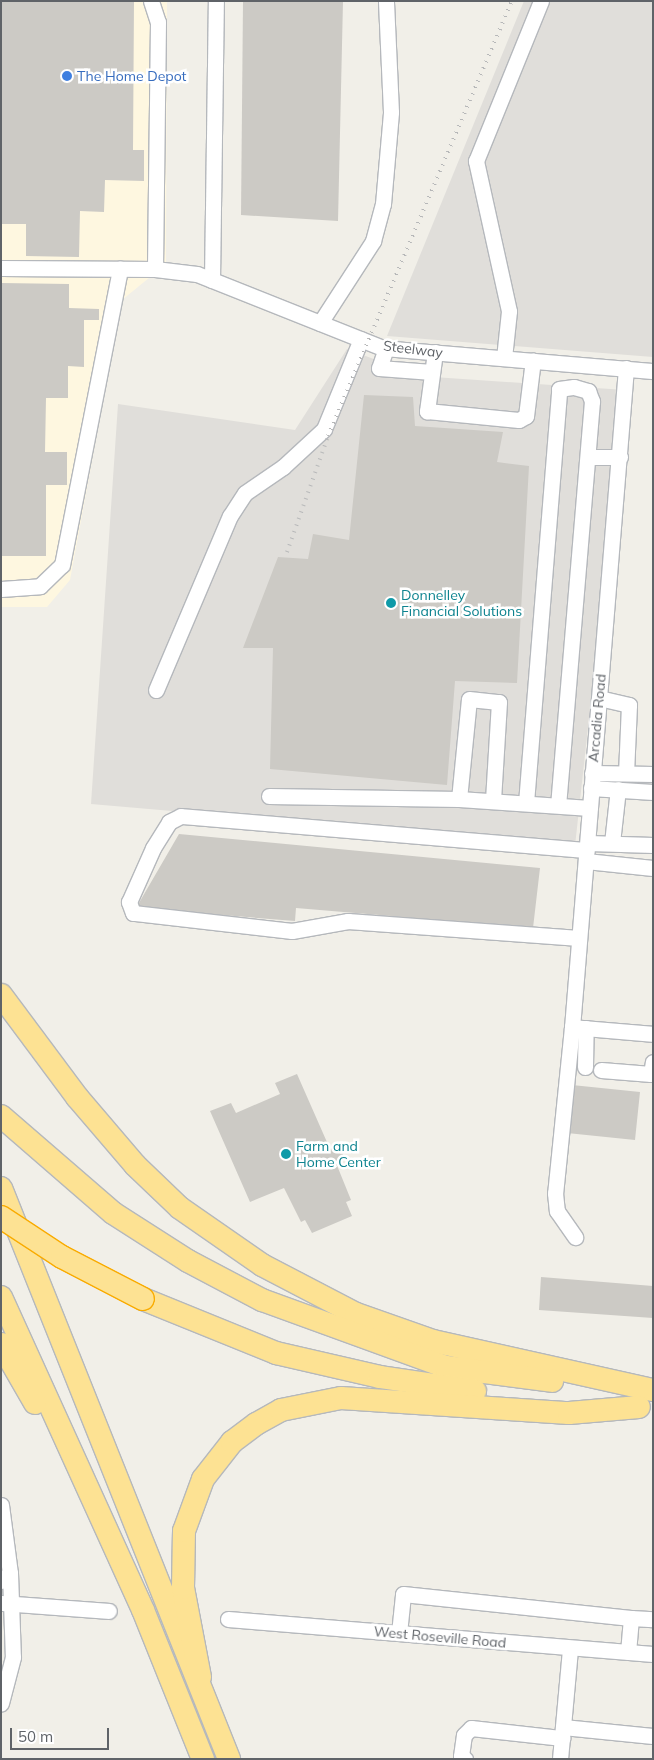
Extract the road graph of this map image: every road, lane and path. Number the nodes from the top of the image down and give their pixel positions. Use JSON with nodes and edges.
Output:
{"nodes":[{"id":1,"x":151,"y":1,"type":"edge"},
{"id":2,"x":216,"y":1,"type":"edge"},
{"id":3,"x":386,"y":1,"type":"edge"},
{"id":4,"x":541,"y":1,"type":"edge"},
{"id":5,"x":1,"y":268,"type":"edge"},
{"id":6,"x":120,"y":269,"type":"junction"},
{"id":7,"x":155,"y":269,"type":"junction"},
{"id":8,"x":212,"y":280,"type":"junction"},
{"id":9,"x":320,"y":323,"type":"junction"},
{"id":10,"x":361,"y":339,"type":"junction"},
{"id":11,"x":386,"y":348,"type":"junction"},
{"id":12,"x":435,"y":352,"type":"junction"},
{"id":13,"x":504,"y":358,"type":"junction"},
{"id":14,"x":533,"y":360,"type":"junction"},
{"id":15,"x":563,"y":363,"type":"junction"},
{"id":16,"x":626,"y":368,"type":"junction"},
{"id":17,"x":653,"y":371,"type":"edge"},
{"id":18,"x":432,"y":372,"type":"junction"},
{"id":19,"x":559,"y":389,"type":"junction"},
{"id":20,"x":588,"y":456,"type":"junction"},
{"id":21,"x":620,"y":457,"type":"junction"},
{"id":22,"x":1,"y":589,"type":"edge"},
{"id":23,"x":156,"y":690,"type":"dead end"},
{"id":24,"x":599,"y":698,"type":"junction"},
{"id":25,"x":592,"y":772,"type":"junction"},
{"id":26,"x":626,"y":773,"type":"junction"},
{"id":27,"x":653,"y":774,"type":"edge"},
{"id":28,"x":591,"y":788,"type":"junction"},
{"id":29,"x":618,"y":789,"type":"junction"},
{"id":30,"x":653,"y":792,"type":"edge"},
{"id":31,"x":269,"y":796,"type":"dead end"},
{"id":32,"x":459,"y":799,"type":"junction"},
{"id":33,"x":493,"y":801,"type":"junction"},
{"id":34,"x":526,"y":803,"type":"junction"},
{"id":35,"x":558,"y":805,"type":"junction"},
{"id":36,"x":590,"y":808,"type":"junction"},
{"id":37,"x":612,"y":843,"type":"junction"},
{"id":38,"x":653,"y":846,"type":"edge"},
{"id":39,"x":587,"y":851,"type":"junction"},
{"id":40,"x":653,"y":868,"type":"edge"},
{"id":41,"x":579,"y":938,"type":"junction"},
{"id":42,"x":1,"y":995,"type":"edge"},
{"id":43,"x":579,"y":1027,"type":"junction"},
{"id":44,"x":653,"y":1034,"type":"edge"},
{"id":45,"x":653,"y":1062,"type":"edge"},
{"id":46,"x":585,"y":1067,"type":"dead end"},
{"id":47,"x":601,"y":1070,"type":"dead end"},
{"id":48,"x":1,"y":1116,"type":"edge"},
{"id":49,"x":1,"y":1188,"type":"edge"},
{"id":50,"x":1,"y":1216,"type":"edge"},
{"id":51,"x":575,"y":1238,"type":"dead end"},
{"id":52,"x":1,"y":1297,"type":"edge"},
{"id":53,"x":1,"y":1344,"type":"edge"},
{"id":54,"x":649,"y":1399,"type":"edge"},
{"id":55,"x":1,"y":1505,"type":"edge"},
{"id":56,"x":106,"y":1530,"type":"junction"},
{"id":57,"x":6,"y":1577,"type":"edge"},
{"id":58,"x":6,"y":1604,"type":"edge"},
{"id":59,"x":110,"y":1611,"type":"dead end"},
{"id":60,"x":631,"y":1618,"type":"junction"},
{"id":61,"x":228,"y":1619,"type":"dead end"},
{"id":62,"x":653,"y":1619,"type":"edge"},
{"id":63,"x":399,"y":1634,"type":"junction"},
{"id":64,"x":570,"y":1650,"type":"junction"},
{"id":65,"x":628,"y":1652,"type":"junction"},
{"id":66,"x":653,"y":1654,"type":"edge"},
{"id":67,"x":200,"y":1677,"type":"junction"},
{"id":68,"x":1,"y":1703,"type":"edge"},
{"id":69,"x":562,"y":1732,"type":"junction"},
{"id":70,"x":653,"y":1736,"type":"edge"},
{"id":71,"x":203,"y":1759,"type":"edge"},
{"id":72,"x":229,"y":1759,"type":"edge"},
{"id":73,"x":465,"y":1759,"type":"edge"},
{"id":74,"x":560,"y":1759,"type":"edge"}],
"edges":[{"from":1,"to":7,"type":"street"},
{"from":2,"to":8,"type":"street"},
{"from":3,"to":9,"type":"street"},
{"from":4,"to":13,"type":"street"},
{"from":5,"to":6,"type":"street","name":"Steelway"},
{"from":6,"to":7,"type":"street","name":"Steelway"},
{"from":6,"to":22,"type":"street"},
{"from":7,"to":8,"type":"street","name":"Steelway"},
{"from":8,"to":9,"type":"street","name":"Steelway"},
{"from":9,"to":10,"type":"street","name":"Steelway"},
{"from":10,"to":11,"type":"street","name":"Steelway"},
{"from":10,"to":23,"type":"street"},
{"from":11,"to":12,"type":"street","name":"Steelway"},
{"from":11,"to":18,"type":"street"},
{"from":12,"to":13,"type":"street","name":"Steelway"},
{"from":12,"to":18,"type":"street"},
{"from":13,"to":14,"type":"street","name":"Steelway"},
{"from":14,"to":15,"type":"street","name":"Steelway"},
{"from":14,"to":18,"type":"street"},
{"from":15,"to":16,"type":"street","name":"Steelway"},
{"from":15,"to":19,"type":"street"},
{"from":16,"to":17,"type":"street","name":"Steelway"},
{"from":16,"to":21,"type":"street","name":"Arcadia Road"},
{"from":19,"to":20,"type":"street"},
{"from":19,"to":34,"type":"street"},
{"from":20,"to":21,"type":"street"},
{"from":20,"to":35,"type":"street"},
{"from":21,"to":24,"type":"street","name":"Arcadia Road"},
{"from":24,"to":25,"type":"street","name":"Arcadia Road"},
{"from":24,"to":26,"type":"street"},
{"from":25,"to":26,"type":"street"},
{"from":25,"to":28,"type":"street","name":"Arcadia Road"},
{"from":26,"to":27,"type":"street"},
{"from":28,"to":29,"type":"street"},
{"from":28,"to":36,"type":"street","name":"Arcadia Road"},
{"from":29,"to":30,"type":"street"},
{"from":29,"to":37,"type":"street"},
{"from":31,"to":32,"type":"street"},
{"from":32,"to":33,"type":"street"},
{"from":32,"to":33,"type":"street"},
{"from":33,"to":34,"type":"street"},
{"from":34,"to":35,"type":"street"},
{"from":35,"to":36,"type":"street"},
{"from":36,"to":39,"type":"street","name":"Arcadia Road"},
{"from":37,"to":38,"type":"street"},
{"from":37,"to":39,"type":"street"},
{"from":39,"to":40,"type":"street"},
{"from":39,"to":41,"type":"street","name":"Arcadia Road"},
{"from":39,"to":41,"type":"street"},
{"from":41,"to":43,"type":"street","name":"Arcadia Road"},
{"from":42,"to":54,"type":"highway"},
{"from":43,"to":44,"type":"street"},
{"from":43,"to":46,"type":"street"},
{"from":43,"to":51,"type":"street"},
{"from":45,"to":47,"type":"street"},
{"from":48,"to":54,"type":"highway"},
{"from":49,"to":67,"type":"highway"},
{"from":50,"to":54,"type":"highway","bridge":true},
{"from":52,"to":56,"type":"highway"},
{"from":53,"to":56,"type":"highway"},
{"from":54,"to":67,"type":"highway"},
{"from":55,"to":57,"type":"street"},
{"from":56,"to":71,"type":"highway"},
{"from":57,"to":58,"type":"street"},
{"from":58,"to":59,"type":"street"},
{"from":58,"to":68,"type":"street"},
{"from":60,"to":62,"type":"street"},
{"from":60,"to":63,"type":"street"},
{"from":60,"to":65,"type":"street"},
{"from":61,"to":63,"type":"street","name":"West Roseville Road"},
{"from":63,"to":64,"type":"street","name":"West Roseville Road"},
{"from":64,"to":65,"type":"street","name":"West Roseville Road"},
{"from":64,"to":69,"type":"street"},
{"from":65,"to":66,"type":"street","name":"West Roseville Road"},
{"from":67,"to":72,"type":"highway"},
{"from":69,"to":70,"type":"street"},
{"from":69,"to":73,"type":"street"},
{"from":69,"to":74,"type":"street"}]}
